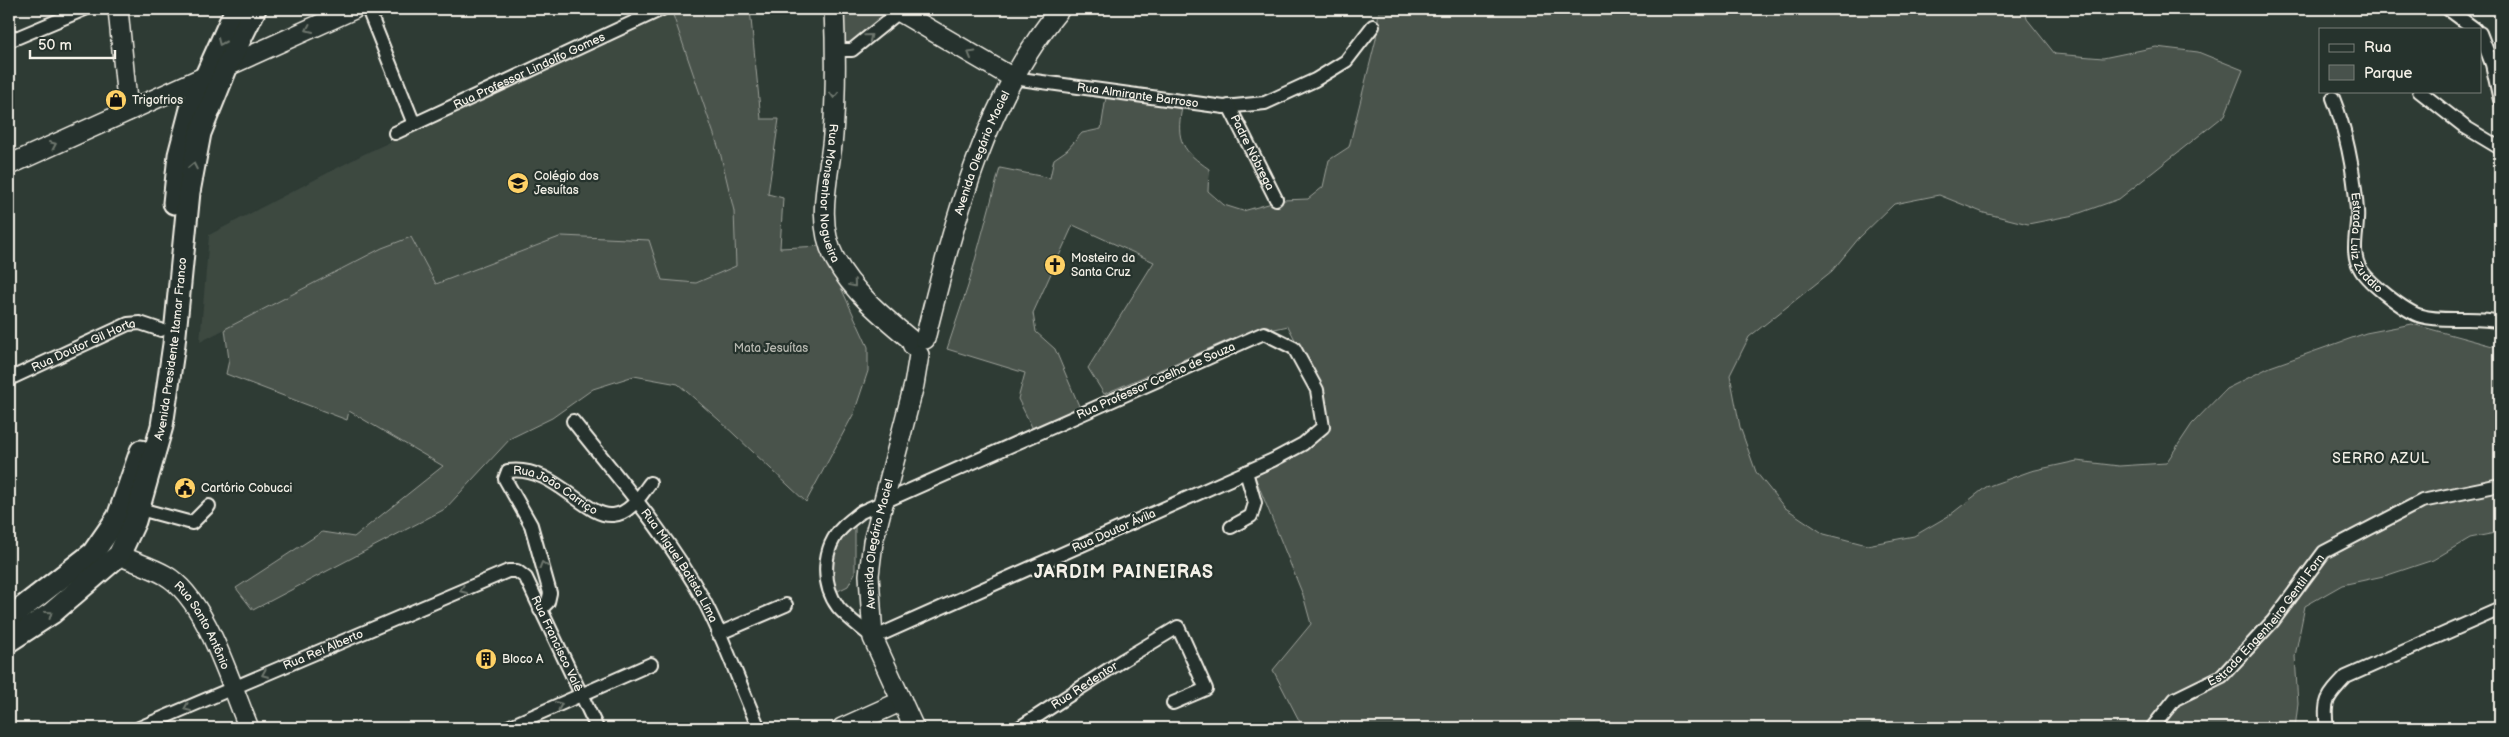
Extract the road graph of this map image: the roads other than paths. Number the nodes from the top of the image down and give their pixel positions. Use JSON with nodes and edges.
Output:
{"nodes":[{"id":1,"x":84,"y":9,"type":"edge"},
{"id":2,"x":118,"y":9,"type":"edge"},
{"id":3,"x":236,"y":9,"type":"edge"},
{"id":4,"x":255,"y":9,"type":"edge"},
{"id":5,"x":354,"y":9,"type":"edge"},
{"id":6,"x":368,"y":9,"type":"edge"},
{"id":7,"x":662,"y":9,"type":"edge"},
{"id":8,"x":834,"y":9,"type":"edge"},
{"id":9,"x":1060,"y":9,"type":"edge"},
{"id":10,"x":2448,"y":9,"type":"edge"},
{"id":11,"x":898,"y":10,"type":"edge"},
{"id":12,"x":1373,"y":26,"type":"dead end"},
{"id":13,"x":2474,"y":28,"type":"edge"},
{"id":14,"x":2482,"y":39,"type":"edge"},
{"id":15,"x":9,"y":42,"type":"edge"},
{"id":16,"x":835,"y":46,"type":"junction"},
{"id":17,"x":227,"y":66,"type":"junction"},
{"id":18,"x":206,"y":76,"type":"junction"},
{"id":19,"x":1013,"y":78,"type":"junction"},
{"id":20,"x":2420,"y":92,"type":"edge"},
{"id":21,"x":2334,"y":98,"type":"dead end"},
{"id":22,"x":2500,"y":100,"type":"edge"},
{"id":23,"x":1229,"y":106,"type":"junction"},
{"id":24,"x":128,"y":111,"type":"junction"},
{"id":25,"x":414,"y":124,"type":"junction"},
{"id":26,"x":395,"y":133,"type":"dead end"},
{"id":27,"x":2500,"y":148,"type":"edge"},
{"id":28,"x":9,"y":165,"type":"edge"},
{"id":29,"x":1276,"y":199,"type":"dead end"},
{"id":30,"x":2500,"y":322,"type":"edge"},
{"id":31,"x":161,"y":330,"type":"junction"},
{"id":32,"x":919,"y":347,"type":"junction"},
{"id":33,"x":9,"y":379,"type":"edge"},
{"id":34,"x":573,"y":421,"type":"dead end"},
{"id":35,"x":139,"y":460,"type":"junction"},
{"id":36,"x":1273,"y":460,"type":"joint"},
{"id":37,"x":1246,"y":472,"type":"junction"},
{"id":38,"x":650,"y":483,"type":"dead end"},
{"id":39,"x":2500,"y":485,"type":"edge"},
{"id":40,"x":637,"y":501,"type":"junction"},
{"id":41,"x":884,"y":502,"type":"junction"},
{"id":42,"x":209,"y":506,"type":"dead end"},
{"id":43,"x":140,"y":509,"type":"junction"},
{"id":44,"x":1231,"y":527,"type":"dead end"},
{"id":45,"x":119,"y":556,"type":"junction"},
{"id":46,"x":508,"y":571,"type":"joint"},
{"id":47,"x":786,"y":605,"type":"dead end"},
{"id":48,"x":2500,"y":609,"type":"edge"},
{"id":49,"x":540,"y":610,"type":"junction"},
{"id":50,"x":9,"y":618,"type":"edge"},
{"id":51,"x":718,"y":634,"type":"junction"},
{"id":52,"x":873,"y":638,"type":"junction"},
{"id":53,"x":9,"y":642,"type":"edge"},
{"id":54,"x":651,"y":664,"type":"dead end"},
{"id":55,"x":232,"y":689,"type":"junction"},
{"id":56,"x":581,"y":695,"type":"junction"},
{"id":57,"x":902,"y":701,"type":"junction"},
{"id":58,"x":1173,"y":703,"type":"dead end"},
{"id":59,"x":139,"y":728,"type":"edge"},
{"id":60,"x":249,"y":728,"type":"edge"},
{"id":61,"x":506,"y":728,"type":"edge"},
{"id":62,"x":597,"y":728,"type":"edge"},
{"id":63,"x":759,"y":728,"type":"edge"},
{"id":64,"x":842,"y":728,"type":"edge"},
{"id":65,"x":914,"y":728,"type":"edge"},
{"id":66,"x":1020,"y":728,"type":"edge"},
{"id":67,"x":2152,"y":728,"type":"edge"},
{"id":68,"x":2328,"y":728,"type":"edge"}],
"edges":[{"from":1,"to":15,"type":"street"},
{"from":2,"to":24,"type":"street"},
{"from":3,"to":18,"type":"main road","name":"Avenida Presidente Itamar Franco","one_way":true},
{"from":4,"to":17,"type":"main road","name":"Avenida Presidente Itamar Franco"},
{"from":5,"to":17,"type":"street","one_way":true},
{"from":6,"to":25,"type":"street"},
{"from":7,"to":25,"type":"street","name":"Rua Professor Lindolfo Gomes"},
{"from":8,"to":16,"type":"street","name":"Rua Monsenhor Nogueira"},
{"from":9,"to":19,"type":"street","name":"Avenida Olegário Maciel"},
{"from":10,"to":13,"type":"street"},
{"from":16,"to":11,"type":"street","one_way":true},
{"from":19,"to":11,"type":"street","name":"Rua Almirante Barroso","one_way":true},
{"from":12,"to":23,"type":"street","name":"Rua Almirante Barroso"},
{"from":14,"to":22,"type":"street"},
{"from":16,"to":32,"type":"street","name":"Rua Monsenhor Nogueira","one_way":true},
{"from":17,"to":18,"type":"street"},
{"from":43,"to":17,"type":"main road","name":"Avenida Presidente Itamar Franco","one_way":true},
{"from":18,"to":24,"type":"street"},
{"from":18,"to":31,"type":"main road","name":"Avenida Presidente Itamar Franco"},
{"from":19,"to":23,"type":"street","name":"Rua Almirante Barroso"},
{"from":19,"to":32,"type":"street","name":"Avenida Olegário Maciel"},
{"from":20,"to":27,"type":"street"},
{"from":21,"to":30,"type":"street","name":"Estrada Luiz Zuddio"},
{"from":23,"to":29,"type":"street","name":"Padre Nóbrega"},
{"from":28,"to":24,"type":"street","one_way":true},
{"from":25,"to":26,"type":"street","name":"Rua Professor Lindolfo Gomes"},
{"from":31,"to":33,"type":"street","name":"Rua Doutor Gil Horta"},
{"from":31,"to":35,"type":"main road","name":"Avenida Presidente Itamar Franco"},
{"from":32,"to":41,"type":"street","name":"Avenida Olegário Maciel"},
{"from":34,"to":40,"type":"street","name":"Rua Miguel Batista Lima"},
{"from":35,"to":45,"type":"main road"},
{"from":35,"to":50,"type":"main road","name":"Avenida Presidente Itamar Franco"},
{"from":36,"to":37,"type":"street","name":"Rua Doutor Ávila"},
{"from":36,"to":41,"type":"street","name":"Rua Professor Coelho de Souza"},
{"from":37,"to":44,"type":"street"},
{"from":37,"to":52,"type":"street","name":"Rua Doutor Ávila"},
{"from":38,"to":40,"type":"street","name":"Rua João Carriço"},
{"from":39,"to":67,"type":"street","name":"Estrada Engenheiro Gentil Forn"},
{"from":49,"to":40,"type":"street","name":"Rua João Carriço","one_way":true},
{"from":40,"to":51,"type":"street","name":"Rua Miguel Batista Lima"},
{"from":41,"to":52,"type":"street","name":"Avenida Olegário Maciel"},
{"from":41,"to":52,"type":"street"},
{"from":42,"to":43,"type":"street"},
{"from":43,"to":45,"type":"main road","name":"Avenida Presidente Itamar Franco"},
{"from":53,"to":45,"type":"main road","name":"Avenida Presidente Itamar Franco","one_way":true},
{"from":45,"to":55,"type":"street","name":"Rua Santo Antônio"},
{"from":46,"to":49,"type":"street","name":"Rua Francisco Valê"},
{"from":46,"to":55,"type":"street","name":"Rua Rei Alberto","one_way":true},
{"from":47,"to":51,"type":"street"},
{"from":48,"to":68,"type":"street"},
{"from":49,"to":56,"type":"street","name":"Rua Francisco Valê"},
{"from":51,"to":63,"type":"street","name":"Rua Miguel Batista Lima"},
{"from":52,"to":57,"type":"street","name":"Avenida Olegário Maciel"},
{"from":54,"to":56,"type":"street"},
{"from":55,"to":59,"type":"street","name":"Rua Rei Alberto","one_way":true},
{"from":55,"to":60,"type":"street","name":"Rua Santo Antônio"},
{"from":61,"to":56,"type":"street","one_way":true},
{"from":56,"to":62,"type":"street","name":"Rua Francisco Valê"},
{"from":57,"to":64,"type":"street"},
{"from":57,"to":65,"type":"street","name":"Avenida Olegário Maciel"},
{"from":58,"to":66,"type":"street","name":"Rua Redentor"}]}
